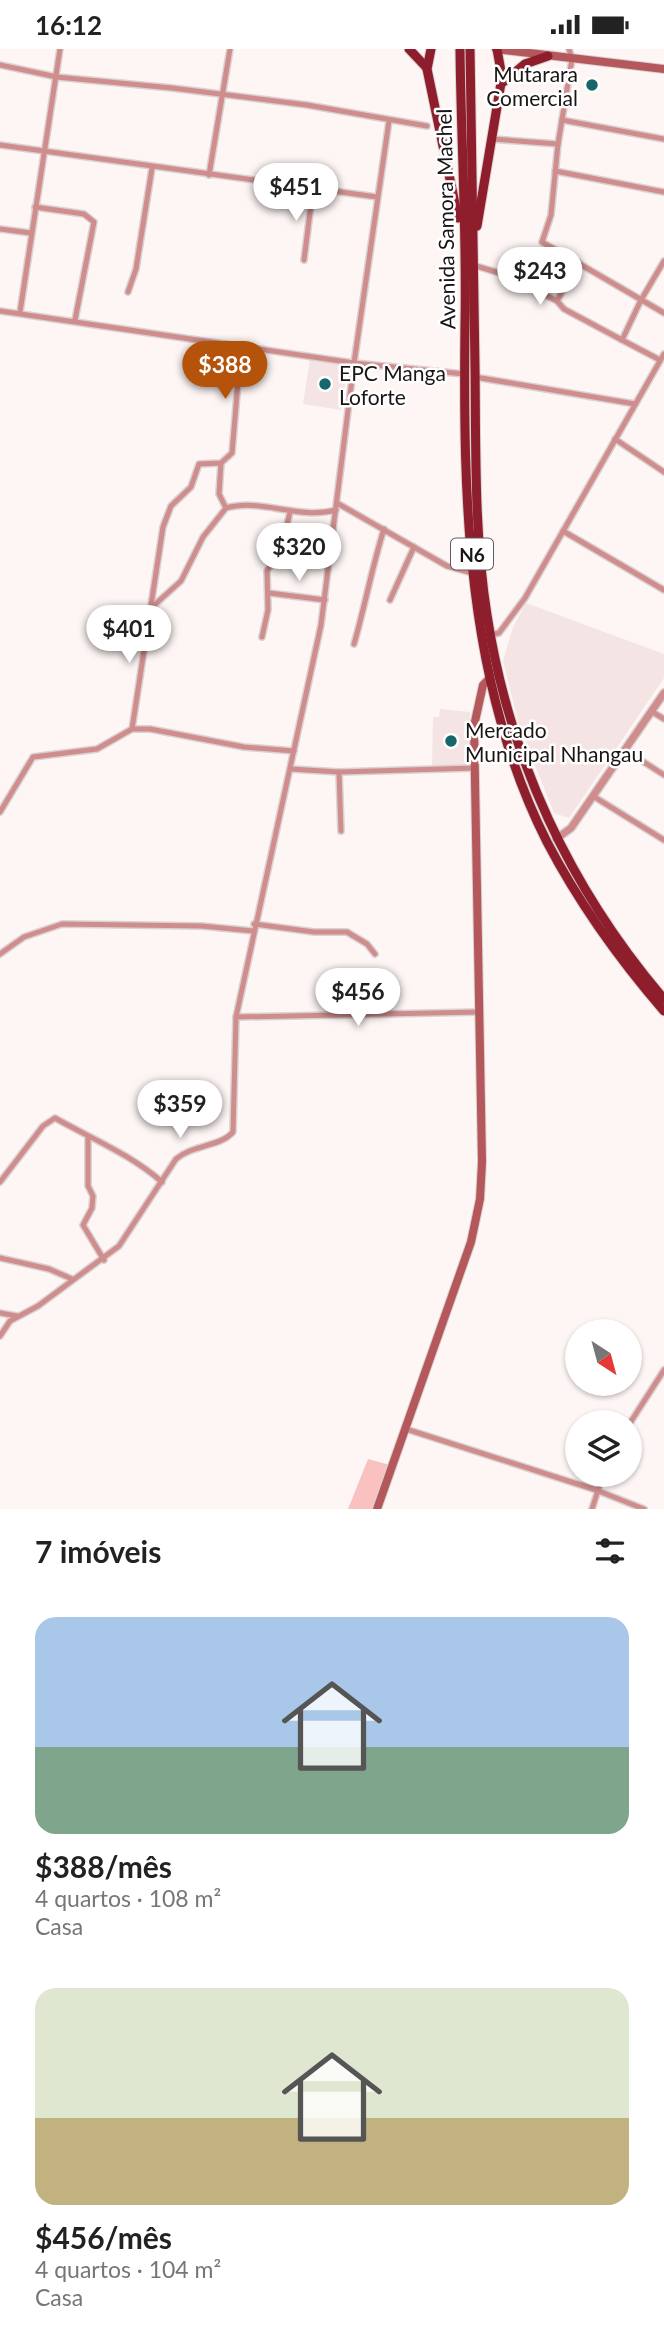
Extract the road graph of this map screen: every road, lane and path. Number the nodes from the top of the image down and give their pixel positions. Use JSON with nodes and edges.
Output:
{"nodes":[{"id":1,"x":60,"y":49,"type":"edge"},
{"id":2,"x":230,"y":49,"type":"edge"},
{"id":3,"x":409,"y":49,"type":"edge"},
{"id":4,"x":431,"y":49,"type":"edge"},
{"id":5,"x":460,"y":49,"type":"edge"},
{"id":6,"x":470,"y":49,"type":"edge"},
{"id":7,"x":496,"y":49,"type":"edge"},
{"id":8,"x":536,"y":49,"type":"edge"},
{"id":9,"x":569,"y":49,"type":"edge"},
{"id":10,"x":548,"y":56,"type":"junction"},
{"id":11,"x":572,"y":59,"type":"junction"},
{"id":12,"x":0,"y":65,"type":"edge"},
{"id":13,"x":426,"y":69,"type":"junction"},
{"id":14,"x":664,"y":69,"type":"edge"},
{"id":15,"x":57,"y":77,"type":"junction"},
{"id":16,"x":501,"y":84,"type":"junction"},
{"id":17,"x":222,"y":96,"type":"junction"},
{"id":18,"x":562,"y":120,"type":"junction"},
{"id":19,"x":389,"y":121,"type":"junction"},
{"id":20,"x":427,"y":126,"type":"dead end"},
{"id":21,"x":492,"y":139,"type":"junction"},
{"id":22,"x":664,"y":139,"type":"edge"},
{"id":23,"x":558,"y":144,"type":"junction"},
{"id":24,"x":0,"y":145,"type":"edge"},
{"id":25,"x":45,"y":152,"type":"junction"},
{"id":26,"x":152,"y":168,"type":"junction"},
{"id":27,"x":555,"y":171,"type":"junction"},
{"id":28,"x":209,"y":175,"type":"junction"},
{"id":29,"x":313,"y":189,"type":"junction"},
{"id":30,"x":664,"y":192,"type":"edge"},
{"id":31,"x":377,"y":197,"type":"junction"},
{"id":32,"x":35,"y":207,"type":"junction"},
{"id":33,"x":0,"y":229,"type":"edge"},
{"id":34,"x":31,"y":233,"type":"junction"},
{"id":35,"x":463,"y":234,"type":"junction"},
{"id":36,"x":473,"y":248,"type":"junction"},
{"id":37,"x":304,"y":260,"type":"dead end"},
{"id":38,"x":664,"y":261,"type":"edge"},
{"id":39,"x":578,"y":263,"type":"junction"},
{"id":40,"x":473,"y":265,"type":"junction"},
{"id":41,"x":128,"y":292,"type":"dead end"},
{"id":42,"x":641,"y":300,"type":"junction"},
{"id":43,"x":557,"y":301,"type":"junction"},
{"id":44,"x":0,"y":311,"type":"edge"},
{"id":45,"x":20,"y":312,"type":"junction"},
{"id":46,"x":664,"y":313,"type":"edge"},
{"id":47,"x":75,"y":320,"type":"junction"},
{"id":48,"x":622,"y":340,"type":"junction"},
{"id":49,"x":241,"y":347,"type":"junction"},
{"id":50,"x":664,"y":353,"type":"edge"},
{"id":51,"x":660,"y":361,"type":"junction"},
{"id":52,"x":354,"y":363,"type":"junction"},
{"id":53,"x":464,"y":374,"type":"junction"},
{"id":54,"x":475,"y":377,"type":"junction"},
{"id":55,"x":635,"y":404,"type":"junction"},
{"id":56,"x":615,"y":439,"type":"junction"},
{"id":57,"x":221,"y":463,"type":"junction"},
{"id":58,"x":664,"y":472,"type":"edge"},
{"id":59,"x":337,"y":503,"type":"junction"},
{"id":60,"x":226,"y":508,"type":"junction"},
{"id":61,"x":336,"y":510,"type":"junction"},
{"id":62,"x":290,"y":512,"type":"junction"},
{"id":63,"x":384,"y":529,"type":"junction"},
{"id":64,"x":563,"y":531,"type":"junction"},
{"id":65,"x":414,"y":547,"type":"junction"},
{"id":66,"x":472,"y":573,"type":"junction"},
{"id":67,"x":664,"y":590,"type":"edge"},
{"id":68,"x":269,"y":593,"type":"junction"},
{"id":69,"x":325,"y":600,"type":"junction"},
{"id":70,"x":390,"y":600,"type":"dead end"},
{"id":71,"x":151,"y":608,"type":"junction"},
{"id":72,"x":491,"y":635,"type":"junction"},
{"id":73,"x":262,"y":637,"type":"dead end"},
{"id":74,"x":354,"y":644,"type":"dead end"},
{"id":75,"x":489,"y":678,"type":"junction"},
{"id":76,"x":664,"y":692,"type":"edge"},
{"id":77,"x":652,"y":711,"type":"junction"},
{"id":78,"x":664,"y":719,"type":"edge"},
{"id":79,"x":132,"y":729,"type":"junction"},
{"id":80,"x":625,"y":750,"type":"junction"},
{"id":81,"x":294,"y":751,"type":"junction"},
{"id":82,"x":475,"y":768,"type":"junction"},
{"id":83,"x":291,"y":769,"type":"junction"},
{"id":84,"x":339,"y":772,"type":"junction"},
{"id":85,"x":664,"y":775,"type":"edge"},
{"id":86,"x":593,"y":796,"type":"junction"},
{"id":87,"x":0,"y":812,"type":"edge"},
{"id":88,"x":341,"y":831,"type":"dead end"},
{"id":89,"x":556,"y":839,"type":"junction"},
{"id":90,"x":664,"y":840,"type":"edge"},
{"id":91,"x":254,"y":928,"type":"junction"},
{"id":92,"x":0,"y":954,"type":"edge"},
{"id":93,"x":375,"y":954,"type":"dead end"},
{"id":94,"x":664,"y":999,"type":"edge"},
{"id":95,"x":664,"y":1011,"type":"edge"},
{"id":96,"x":480,"y":1012,"type":"junction"},
{"id":97,"x":236,"y":1017,"type":"junction"},
{"id":98,"x":88,"y":1138,"type":"junction"},
{"id":99,"x":0,"y":1182,"type":"edge"},
{"id":100,"x":162,"y":1182,"type":"junction"},
{"id":101,"x":0,"y":1258,"type":"edge"},
{"id":102,"x":104,"y":1260,"type":"junction"},
{"id":103,"x":72,"y":1279,"type":"junction"},
{"id":104,"x":0,"y":1313,"type":"edge"},
{"id":105,"x":17,"y":1316,"type":"junction"},
{"id":106,"x":0,"y":1336,"type":"edge"},
{"id":107,"x":664,"y":1370,"type":"edge"},
{"id":108,"x":638,"y":1410,"type":"edge"},
{"id":109,"x":407,"y":1429,"type":"junction"},
{"id":110,"x":597,"y":1487,"type":"edge"},
{"id":111,"x":596,"y":1490,"type":"junction"},
{"id":112,"x":377,"y":1509,"type":"edge"},
{"id":113,"x":592,"y":1509,"type":"edge"},
{"id":114,"x":644,"y":1509,"type":"edge"}],
"edges":[{"from":1,"to":15,"type":"street"},
{"from":2,"to":17,"type":"street"},
{"from":3,"to":13,"type":"highway"},
{"from":4,"to":13,"type":"highway"},
{"from":5,"to":35,"type":"highway","name":"Avenida Samora Machel","number":"N6"},
{"from":6,"to":36,"type":"highway","name":"Avenida Samora Machel","number":"N6"},
{"from":7,"to":10,"type":"main road"},
{"from":7,"to":16,"type":"highway"},
{"from":8,"to":10,"type":"highway"},
{"from":9,"to":11,"type":"street"},
{"from":10,"to":11,"type":"main road"},
{"from":10,"to":16,"type":"highway"},
{"from":11,"to":14,"type":"main road"},
{"from":11,"to":18,"type":"street"},
{"from":12,"to":15,"type":"street"},
{"from":13,"to":35,"type":"highway"},
{"from":15,"to":17,"type":"street"},
{"from":15,"to":25,"type":"street"},
{"from":16,"to":21,"type":"highway"},
{"from":17,"to":19,"type":"street"},
{"from":17,"to":28,"type":"street"},
{"from":18,"to":22,"type":"street"},
{"from":18,"to":23,"type":"street"},
{"from":19,"to":20,"type":"street"},
{"from":19,"to":31,"type":"street"},
{"from":21,"to":23,"type":"street"},
{"from":21,"to":36,"type":"highway"},
{"from":23,"to":27,"type":"street"},
{"from":24,"to":25,"type":"street"},
{"from":25,"to":26,"type":"street"},
{"from":25,"to":32,"type":"street"},
{"from":26,"to":28,"type":"street"},
{"from":26,"to":41,"type":"street"},
{"from":27,"to":30,"type":"street"},
{"from":27,"to":39,"type":"street"},
{"from":28,"to":29,"type":"street"},
{"from":29,"to":31,"type":"street"},
{"from":29,"to":37,"type":"street"},
{"from":31,"to":52,"type":"street"},
{"from":32,"to":34,"type":"street"},
{"from":32,"to":47,"type":"street"},
{"from":33,"to":34,"type":"street"},
{"from":34,"to":45,"type":"street"},
{"from":35,"to":53,"type":"highway","name":"Avenida Samora Machel","number":"N6"},
{"from":36,"to":40,"type":"highway","name":"Avenida Samora Machel","number":"N6"},
{"from":38,"to":42,"type":"street"},
{"from":39,"to":42,"type":"street"},
{"from":39,"to":43,"type":"street"},
{"from":40,"to":43,"type":"street"},
{"from":40,"to":54,"type":"highway","name":"Avenida Samora Machel","number":"N6"},
{"from":42,"to":46,"type":"street"},
{"from":42,"to":48,"type":"street"},
{"from":43,"to":48,"type":"street"},
{"from":44,"to":45,"type":"street"},
{"from":45,"to":47,"type":"street"},
{"from":47,"to":49,"type":"street"},
{"from":48,"to":51,"type":"street"},
{"from":49,"to":52,"type":"street"},
{"from":49,"to":57,"type":"street"},
{"from":50,"to":51,"type":"street"},
{"from":51,"to":55,"type":"street"},
{"from":52,"to":53,"type":"street"},
{"from":52,"to":59,"type":"street"},
{"from":53,"to":66,"type":"highway","name":"Avenida Samora Machel","number":"N6"},
{"from":54,"to":55,"type":"street"},
{"from":54,"to":72,"type":"highway","name":"Avenida Samora Machel","number":"N6"},
{"from":55,"to":56,"type":"street"},
{"from":56,"to":58,"type":"street"},
{"from":56,"to":64,"type":"street"},
{"from":57,"to":60,"type":"street"},
{"from":57,"to":71,"type":"street"},
{"from":59,"to":61,"type":"street"},
{"from":59,"to":63,"type":"street"},
{"from":60,"to":62,"type":"street"},
{"from":60,"to":71,"type":"street"},
{"from":61,"to":62,"type":"street"},
{"from":61,"to":69,"type":"street"},
{"from":62,"to":68,"type":"street"},
{"from":63,"to":65,"type":"street"},
{"from":63,"to":74,"type":"street"},
{"from":64,"to":67,"type":"street"},
{"from":64,"to":72,"type":"street"},
{"from":65,"to":66,"type":"street"},
{"from":65,"to":70,"type":"street"},
{"from":66,"to":75,"type":"highway","name":"Avenida Samora Machel","number":"N6"},
{"from":68,"to":69,"type":"street"},
{"from":68,"to":73,"type":"street"},
{"from":69,"to":81,"type":"street"},
{"from":71,"to":79,"type":"street"},
{"from":72,"to":89,"type":"highway","name":"Avenida Samora Machel","number":"N6"},
{"from":75,"to":82,"type":"main road"},
{"from":75,"to":95,"type":"highway","name":"Avenida Samora Machel","number":"N6"},
{"from":76,"to":77,"type":"street"},
{"from":77,"to":78,"type":"street"},
{"from":77,"to":80,"type":"street"},
{"from":79,"to":81,"type":"street"},
{"from":79,"to":87,"type":"street"},
{"from":80,"to":85,"type":"street"},
{"from":80,"to":86,"type":"street"},
{"from":81,"to":83,"type":"street"},
{"from":82,"to":84,"type":"street"},
{"from":82,"to":96,"type":"main road"},
{"from":83,"to":84,"type":"street"},
{"from":83,"to":91,"type":"street"},
{"from":84,"to":88,"type":"street"},
{"from":86,"to":89,"type":"street"},
{"from":86,"to":90,"type":"street"},
{"from":89,"to":94,"type":"highway","name":"Avenida Samora Machel","number":"N6"},
{"from":91,"to":92,"type":"street"},
{"from":91,"to":93,"type":"street"},
{"from":91,"to":97,"type":"street"},
{"from":96,"to":97,"type":"street"},
{"from":96,"to":109,"type":"main road"},
{"from":97,"to":100,"type":"street"},
{"from":98,"to":99,"type":"street"},
{"from":98,"to":100,"type":"street"},
{"from":98,"to":102,"type":"street"},
{"from":100,"to":102,"type":"street"},
{"from":101,"to":103,"type":"street"},
{"from":102,"to":103,"type":"street"},
{"from":103,"to":105,"type":"street"},
{"from":104,"to":105,"type":"street"},
{"from":105,"to":106,"type":"street"},
{"from":107,"to":108,"type":"street"},
{"from":109,"to":111,"type":"street"},
{"from":109,"to":112,"type":"main road"},
{"from":110,"to":111,"type":"street"},
{"from":111,"to":113,"type":"street"},
{"from":111,"to":114,"type":"street"}]}
